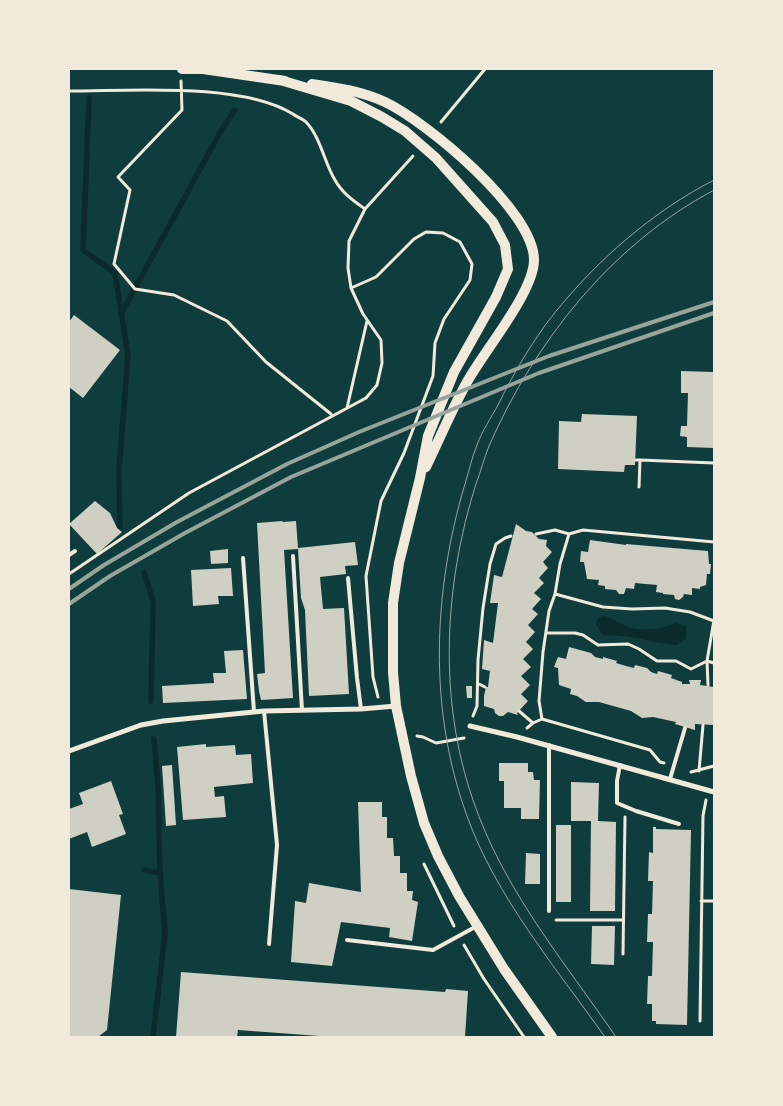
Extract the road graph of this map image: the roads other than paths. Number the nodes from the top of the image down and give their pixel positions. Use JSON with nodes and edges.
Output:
{"nodes":[{"id":1,"x":181,"y":72,"type":"edge"},
{"id":2,"x":280,"y":80,"type":"junction"},
{"id":3,"x":420,"y":478,"type":"junction"},
{"id":4,"x":74,"y":551,"type":"dead end"},
{"id":5,"x":69,"y":555,"type":"edge"},
{"id":6,"x":293,"y":556,"type":"dead end"},
{"id":7,"x":243,"y":558,"type":"dead end"},
{"id":8,"x":348,"y":578,"type":"dead end"},
{"id":9,"x":396,"y":706,"type":"junction"},
{"id":10,"x":361,"y":709,"type":"junction"},
{"id":11,"x":302,"y":710,"type":"junction"},
{"id":12,"x":264,"y":711,"type":"junction"},
{"id":13,"x":254,"y":712,"type":"junction"},
{"id":14,"x":470,"y":726,"type":"road end"},
{"id":15,"x":685,"y":728,"type":"dead end"},
{"id":16,"x":549,"y":745,"type":"junction"},
{"id":17,"x":69,"y":751,"type":"edge"},
{"id":18,"x":620,"y":765,"type":"junction"},
{"id":19,"x":670,"y":779,"type":"junction"},
{"id":20,"x":714,"y":792,"type":"edge"},
{"id":21,"x":679,"y":824,"type":"dead end"},
{"id":22,"x":549,"y":911,"type":"road end"},
{"id":23,"x":477,"y":926,"type":"junction"},
{"id":24,"x":347,"y":940,"type":"dead end"},
{"id":25,"x":269,"y":944,"type":"dead end"},
{"id":26,"x":552,"y":1037,"type":"edge"}],
"edges":[{"from":1,"to":2,"type":"main road"},
{"from":2,"to":3,"type":"main road"},
{"from":2,"to":3,"type":"main road"},
{"from":3,"to":9,"type":"main road"},
{"from":4,"to":5,"type":"lane"},
{"from":6,"to":11,"type":"lane"},
{"from":7,"to":13,"type":"lane"},
{"from":8,"to":10,"type":"lane"},
{"from":9,"to":10,"type":"street"},
{"from":9,"to":23,"type":"main road"},
{"from":10,"to":11,"type":"street"},
{"from":11,"to":12,"type":"street"},
{"from":12,"to":13,"type":"street"},
{"from":12,"to":25,"type":"lane"},
{"from":13,"to":17,"type":"street"},
{"from":14,"to":16,"type":"street"},
{"from":15,"to":19,"type":"lane"},
{"from":16,"to":18,"type":"street"},
{"from":16,"to":22,"type":"lane"},
{"from":18,"to":19,"type":"street"},
{"from":18,"to":21,"type":"lane"},
{"from":19,"to":20,"type":"street"},
{"from":23,"to":24,"type":"lane"},
{"from":23,"to":26,"type":"main road"}]}
